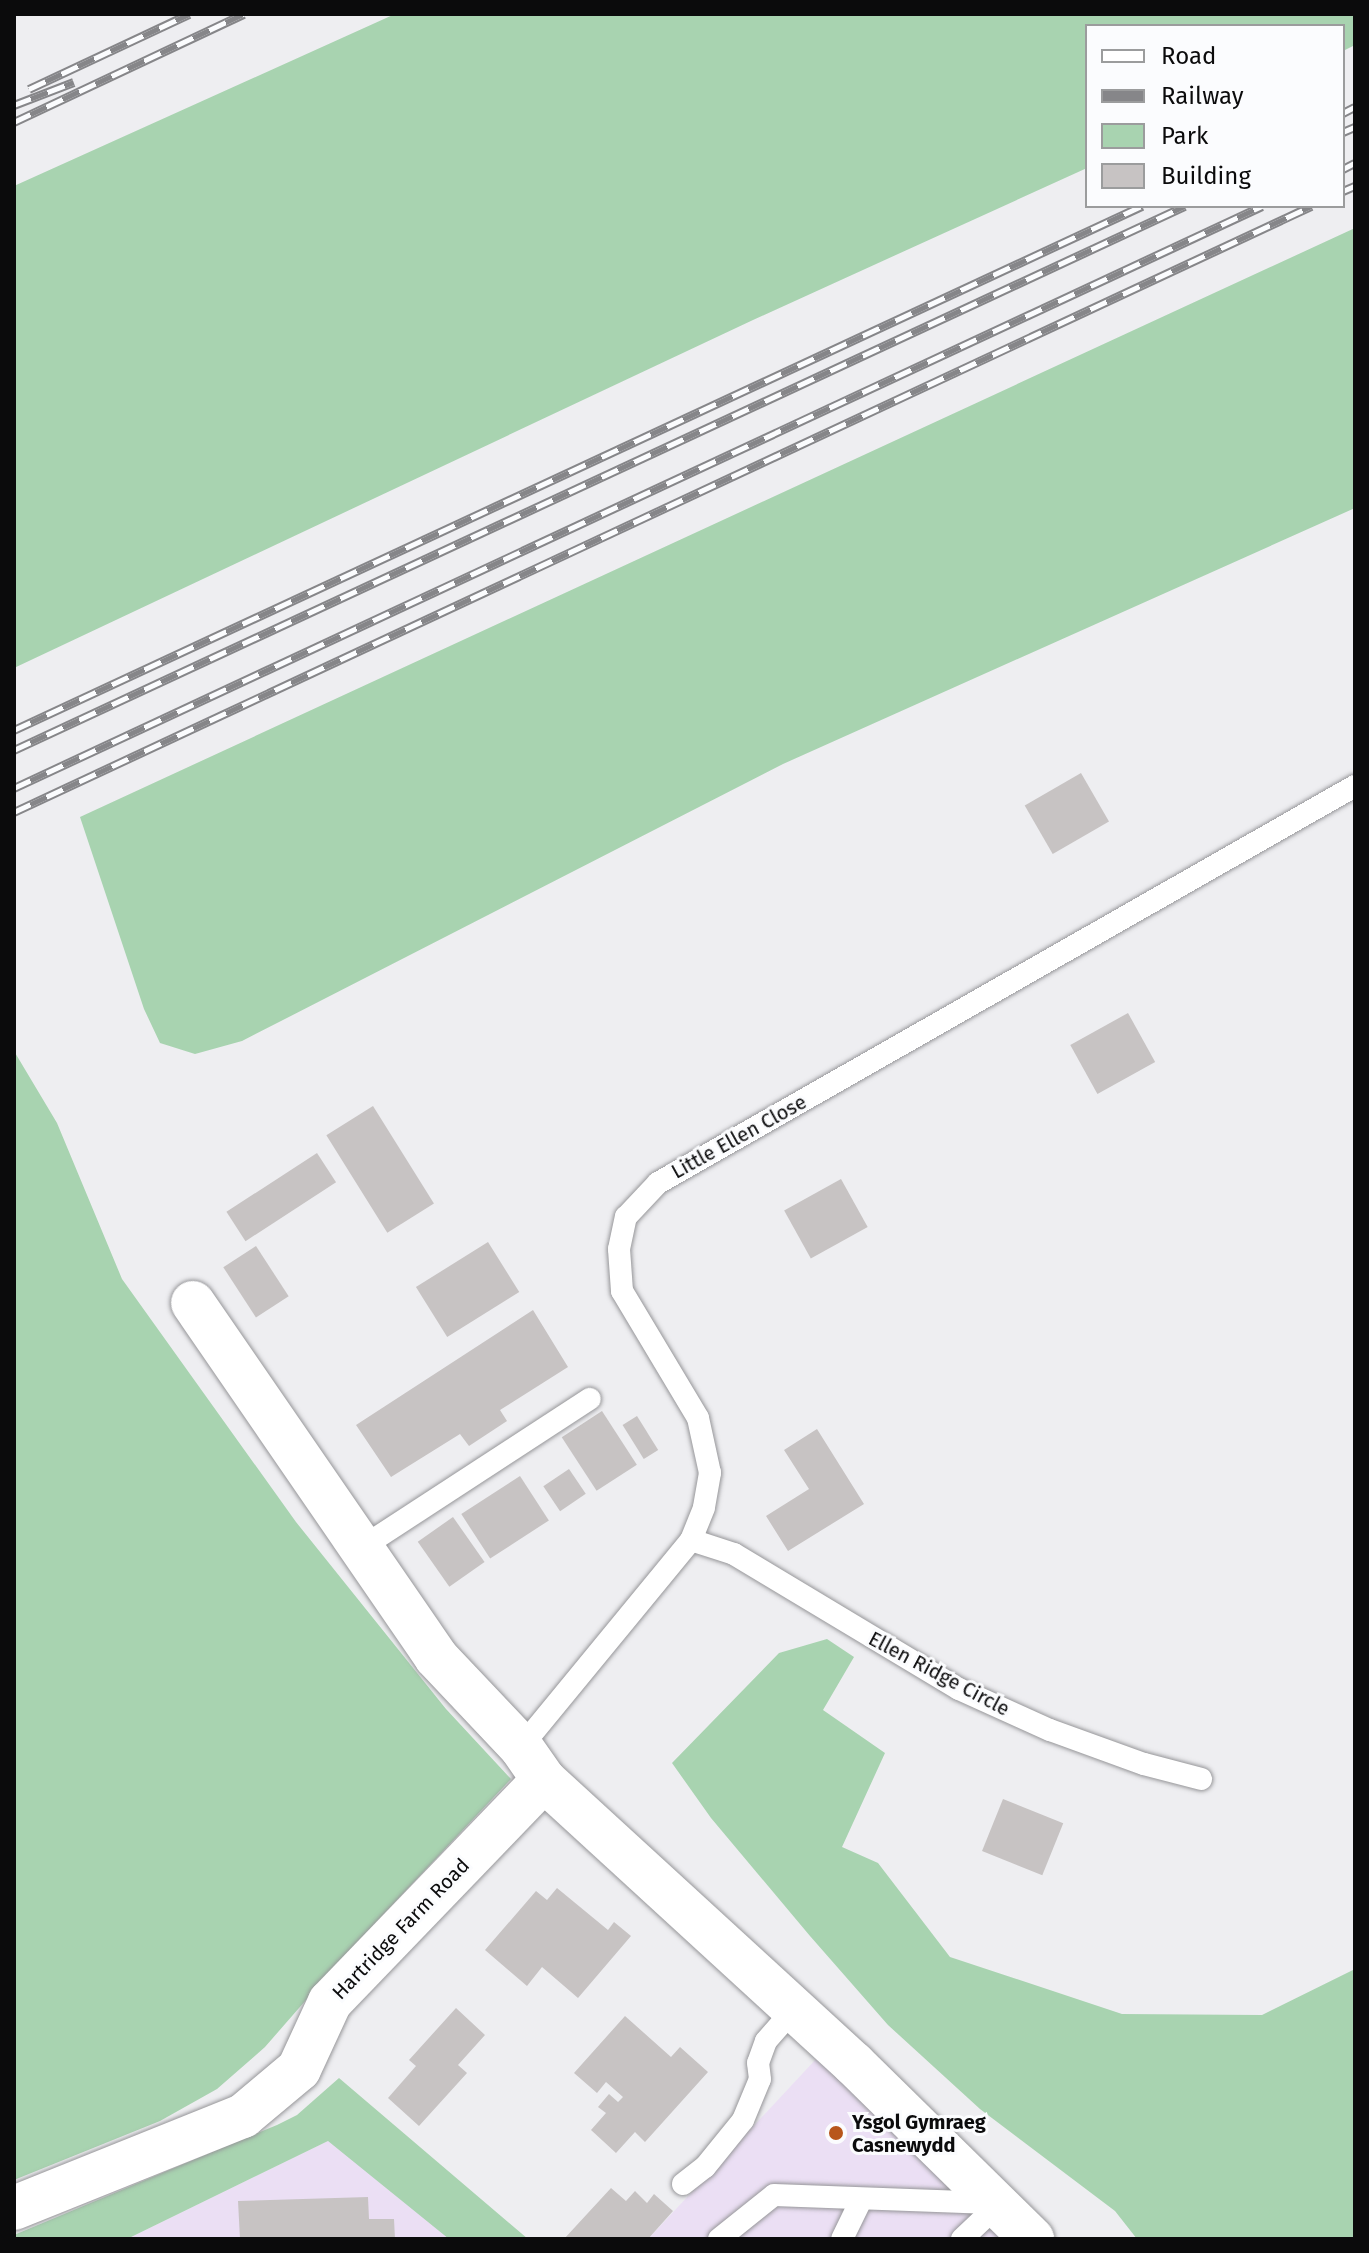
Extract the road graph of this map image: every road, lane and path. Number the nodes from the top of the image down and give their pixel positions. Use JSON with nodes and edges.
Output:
{"nodes":[{"id":1,"x":1355,"y":786,"type":"edge"},
{"id":2,"x":193,"y":1303,"type":"dead end"},
{"id":3,"x":590,"y":1399,"type":"dead end"},
{"id":4,"x":691,"y":1540,"type":"junction"},
{"id":5,"x":361,"y":1548,"type":"junction"},
{"id":6,"x":532,"y":1764,"type":"junction"},
{"id":7,"x":1201,"y":1779,"type":"dead end"},
{"id":8,"x":794,"y":2009,"type":"junction"},
{"id":9,"x":683,"y":2184,"type":"dead end"},
{"id":10,"x":861,"y":2200,"type":"junction"},
{"id":11,"x":1000,"y":2203,"type":"junction"},
{"id":12,"x":14,"y":2208,"type":"edge"},
{"id":13,"x":719,"y":2239,"type":"edge"},
{"id":14,"x":842,"y":2239,"type":"edge"},
{"id":15,"x":962,"y":2239,"type":"edge"},
{"id":16,"x":1032,"y":2239,"type":"edge"}],
"edges":[{"from":1,"to":4,"type":"lane","name":"Little Ellen Close"},
{"from":2,"to":5,"type":"street"},
{"from":3,"to":5,"type":"lane"},
{"from":4,"to":6,"type":"lane","name":"Little Ellen Close"},
{"from":4,"to":7,"type":"lane","name":"Ellen Ridge Circle"},
{"from":5,"to":6,"type":"street"},
{"from":6,"to":8,"type":"street"},
{"from":6,"to":12,"type":"street","name":"Hartridge Farm Road"},
{"from":8,"to":9,"type":"lane"},
{"from":8,"to":11,"type":"street"},
{"from":10,"to":11,"type":"lane"},
{"from":10,"to":13,"type":"lane"},
{"from":10,"to":14,"type":"lane"},
{"from":11,"to":15,"type":"lane"},
{"from":11,"to":16,"type":"street"}]}
